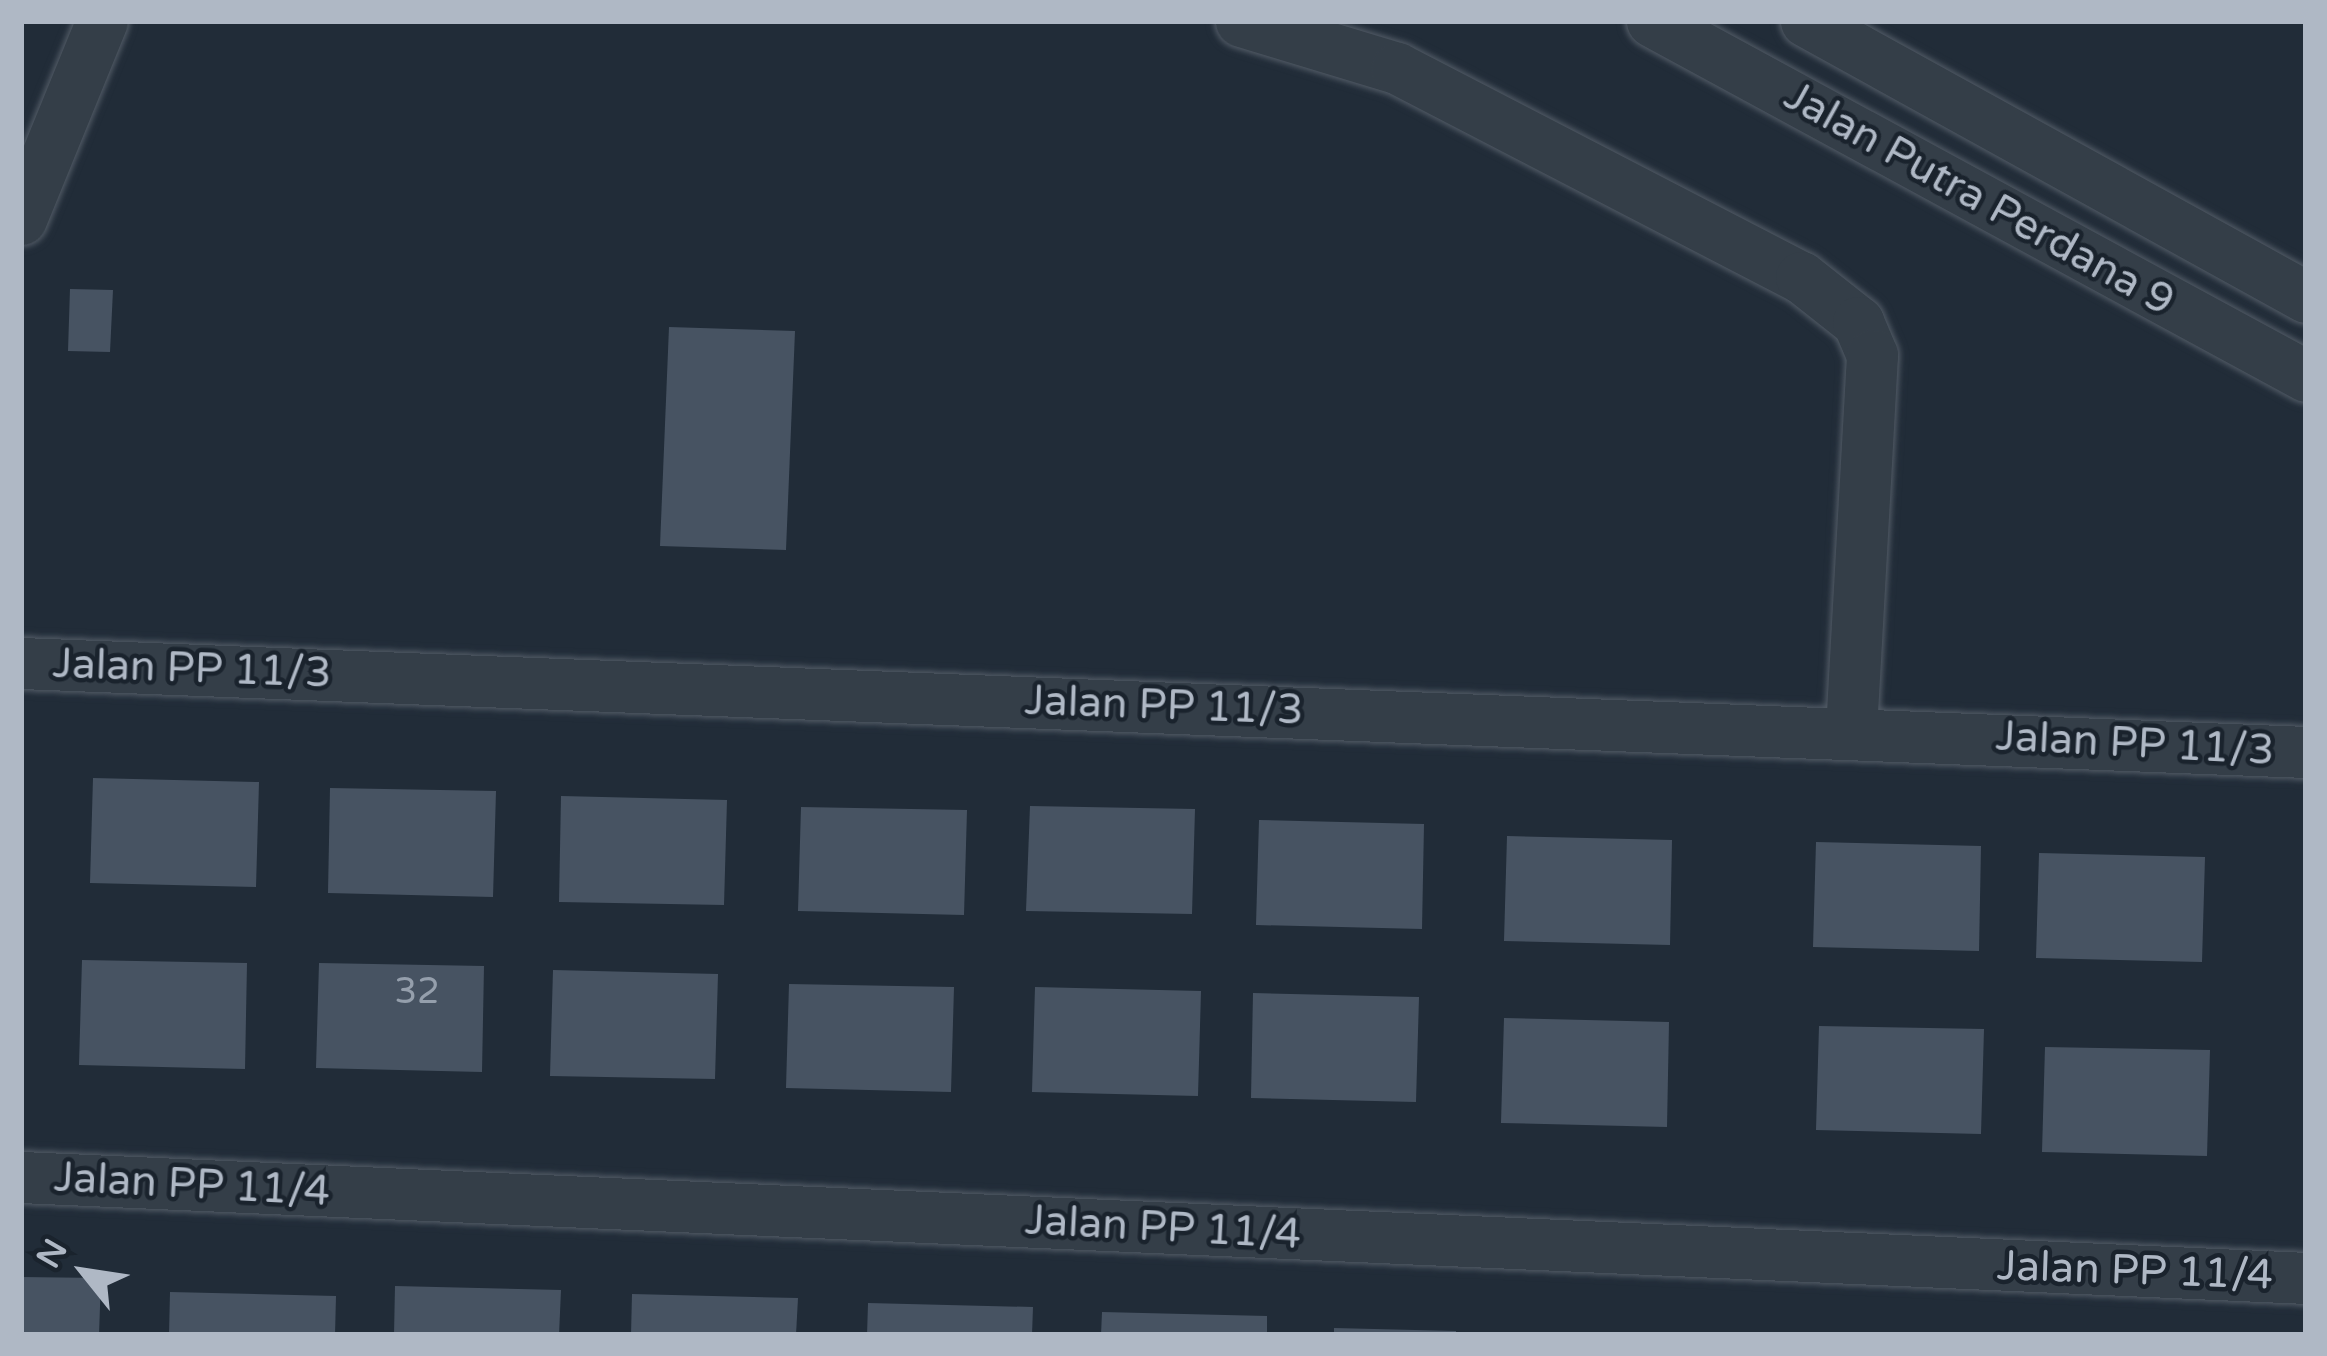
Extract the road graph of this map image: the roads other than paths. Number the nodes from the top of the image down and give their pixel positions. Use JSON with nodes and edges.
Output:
{"nodes":[{"id":1,"x":101,"y":21,"type":"edge"},
{"id":2,"x":1241,"y":21,"type":"edge"},
{"id":3,"x":1652,"y":21,"type":"edge"},
{"id":4,"x":1806,"y":21,"type":"edge"},
{"id":5,"x":21,"y":219,"type":"edge"},
{"id":6,"x":2306,"y":297,"type":"edge"},
{"id":7,"x":2306,"y":376,"type":"edge"},
{"id":8,"x":21,"y":663,"type":"edge"},
{"id":9,"x":1851,"y":732,"type":"junction"},
{"id":10,"x":2306,"y":752,"type":"edge"},
{"id":11,"x":21,"y":1177,"type":"edge"},
{"id":12,"x":2306,"y":1278,"type":"edge"}],
"edges":[{"from":1,"to":5,"type":"street"},
{"from":2,"to":9,"type":"street"},
{"from":3,"to":7,"type":"street","name":"Jalan Putra Perdana 9"},
{"from":4,"to":6,"type":"street","name":"Jalan Putra Perdana 9"},
{"from":8,"to":9,"type":"street","name":"Jalan PP 11/3"},
{"from":9,"to":10,"type":"street","name":"Jalan PP 11/3"},
{"from":11,"to":12,"type":"street","name":"Jalan PP 11/4"}]}
